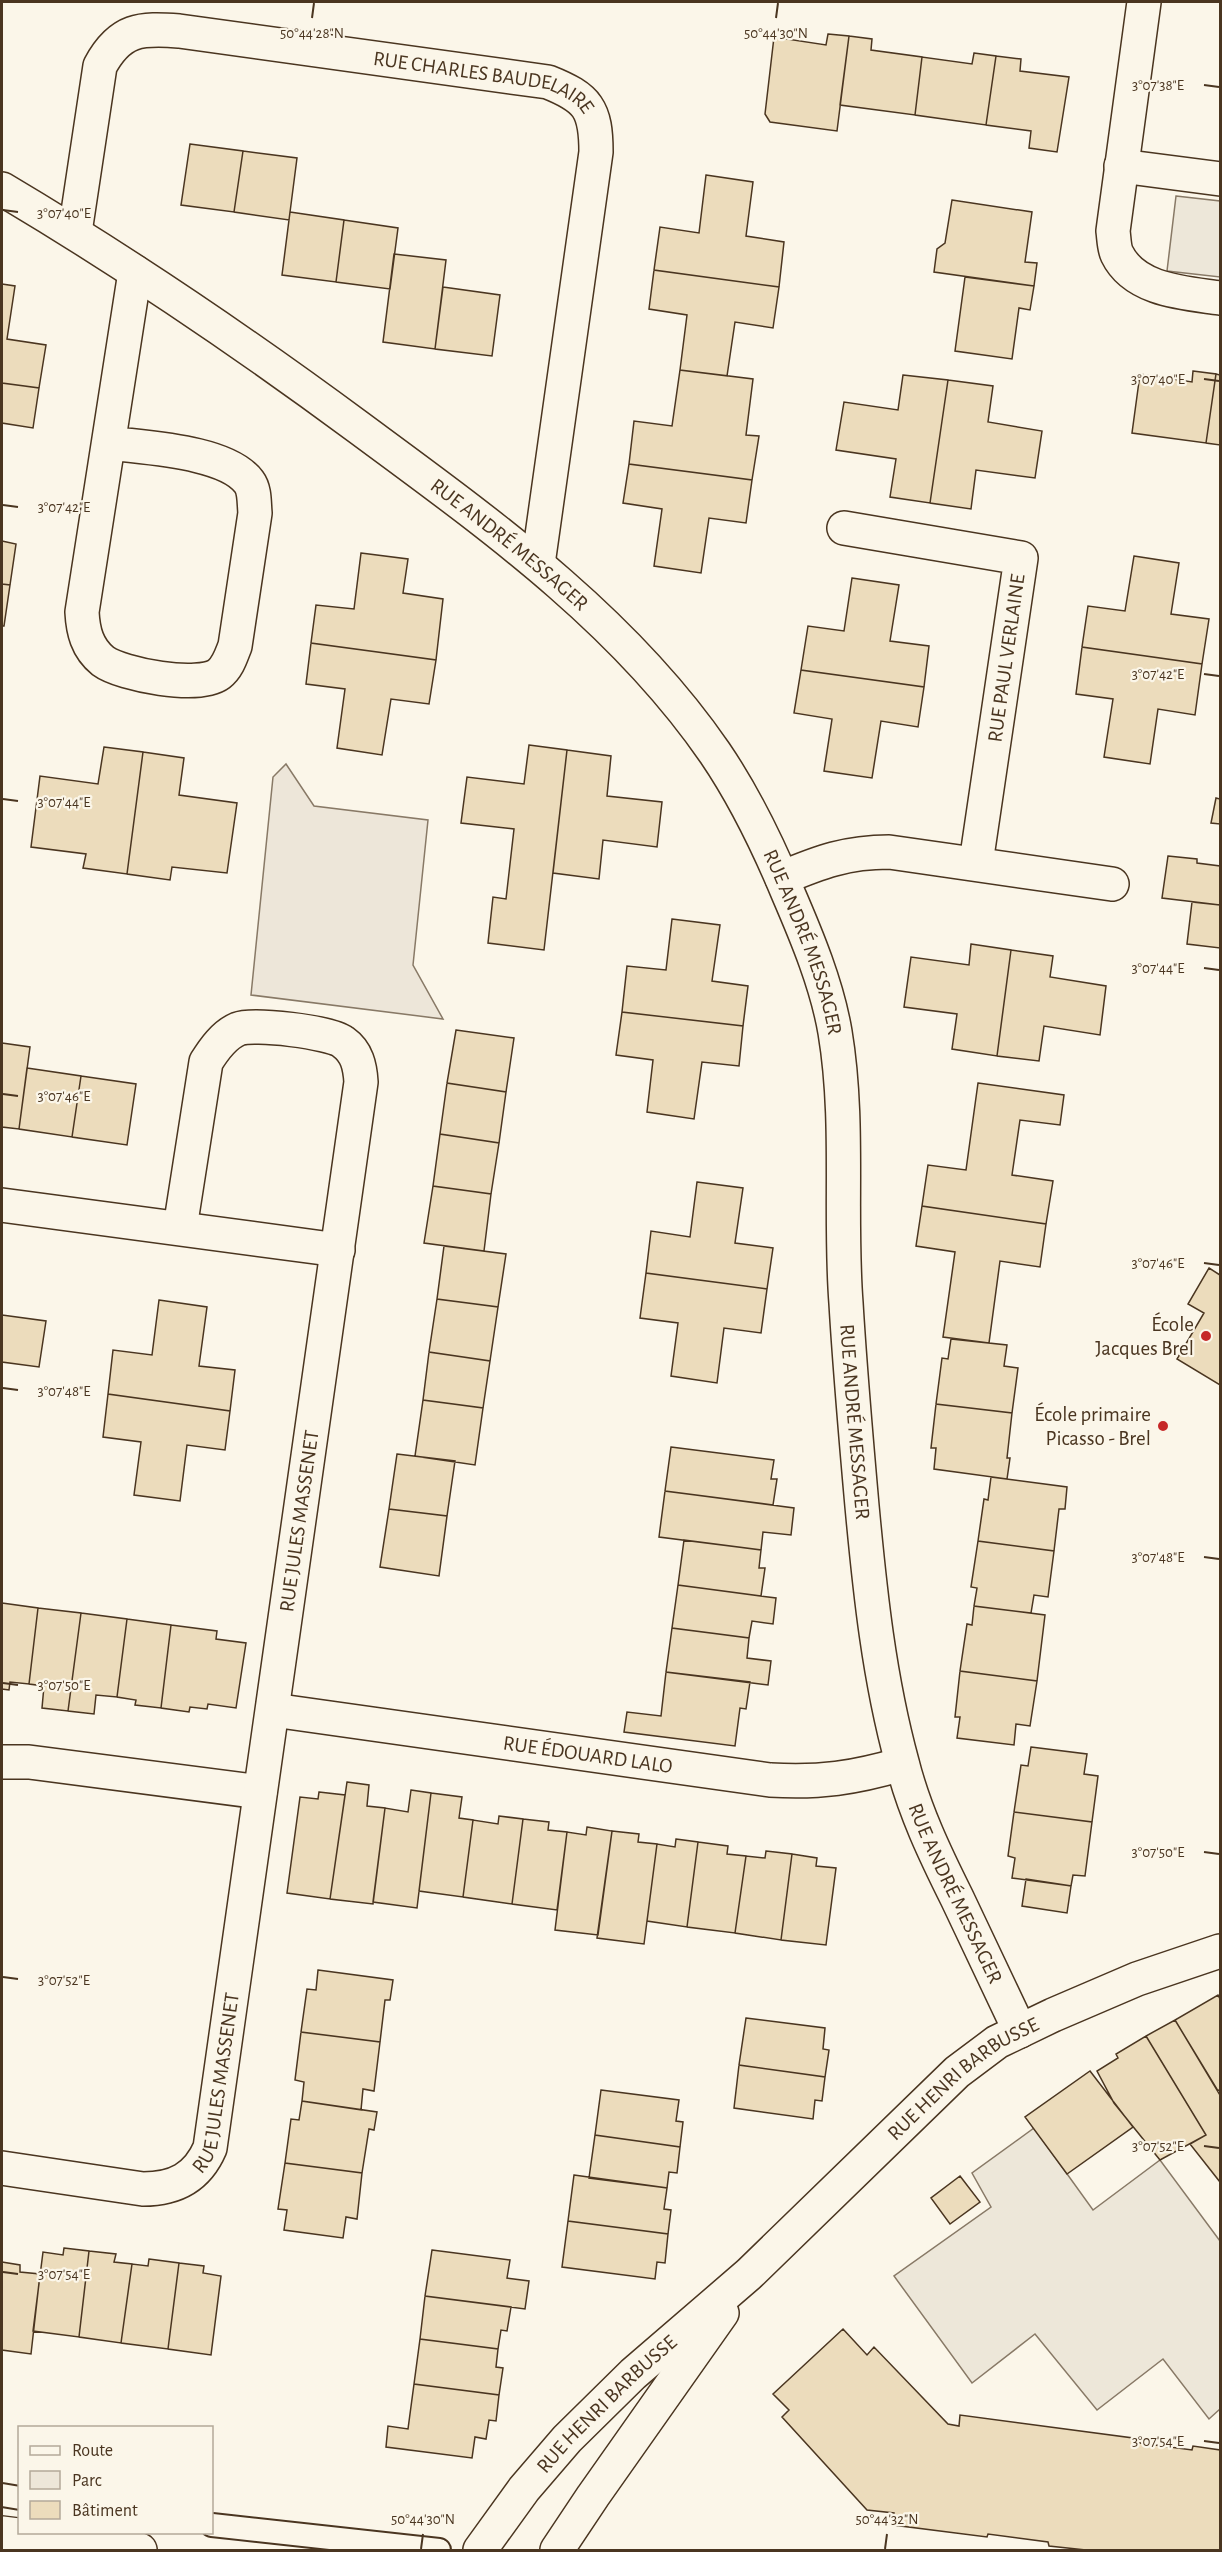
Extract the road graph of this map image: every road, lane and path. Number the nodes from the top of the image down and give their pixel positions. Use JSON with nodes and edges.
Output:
{"nodes":[{"id":1,"x":1143,"y":2,"type":"edge"},
{"id":2,"x":1121,"y":166,"type":"junction"},
{"id":3,"x":1221,"y":179,"type":"edge"},
{"id":4,"x":2,"y":189,"type":"edge"},
{"id":5,"x":75,"y":232,"type":"junction"},
{"id":6,"x":135,"y":272,"type":"junction"},
{"id":7,"x":1221,"y":298,"type":"edge"},
{"id":8,"x":109,"y":443,"type":"junction"},
{"id":9,"x":844,"y":528,"type":"dead end"},
{"id":10,"x":538,"y":564,"type":"junction"},
{"id":11,"x":976,"y":863,"type":"junction"},
{"id":12,"x":782,"y":878,"type":"junction"},
{"id":13,"x":1112,"y":884,"type":"dead end"},
{"id":14,"x":2,"y":1204,"type":"edge"},
{"id":15,"x":180,"y":1228,"type":"junction"},
{"id":16,"x":338,"y":1250,"type":"junction"},
{"id":17,"x":273,"y":1710,"type":"junction"},
{"id":18,"x":2,"y":1762,"type":"edge"},
{"id":19,"x":902,"y":1764,"type":"junction"},
{"id":20,"x":260,"y":1792,"type":"junction"},
{"id":21,"x":1221,"y":1951,"type":"edge"},
{"id":22,"x":1020,"y":2031,"type":"junction"},
{"id":23,"x":2,"y":2168,"type":"edge"},
{"id":24,"x":749,"y":2274,"type":"junction"},
{"id":25,"x":2,"y":2495,"type":"edge"},
{"id":26,"x":18,"y":2498,"type":"edge"},
{"id":27,"x":213,"y":2525,"type":"edge"},
{"id":28,"x":2,"y":2533,"type":"edge"},
{"id":29,"x":140,"y":2550,"type":"edge"},
{"id":30,"x":439,"y":2550,"type":"edge"},
{"id":31,"x":480,"y":2550,"type":"edge"},
{"id":32,"x":557,"y":2550,"type":"edge"}],
"edges":[{"from":1,"to":2,"type":"street"},
{"from":2,"to":3,"type":"street"},
{"from":2,"to":7,"type":"street"},
{"from":4,"to":5,"type":"street","name":"RUE ANDRÉ MESSAGER"},
{"from":5,"to":6,"type":"street","name":"RUE ANDRÉ MESSAGER"},
{"from":5,"to":10,"type":"street","name":"RUE CHARLES BAUDELAIRE"},
{"from":6,"to":8,"type":"street"},
{"from":6,"to":10,"type":"street","name":"RUE ANDRÉ MESSAGER"},
{"from":8,"to":8,"type":"street"},
{"from":9,"to":11,"type":"street","name":"RUE PAUL VERLAINE"},
{"from":10,"to":12,"type":"street","name":"RUE ANDRÉ MESSAGER"},
{"from":11,"to":12,"type":"street"},
{"from":11,"to":13,"type":"street"},
{"from":12,"to":19,"type":"street","name":"RUE ANDRÉ MESSAGER"},
{"from":14,"to":15,"type":"street"},
{"from":15,"to":16,"type":"street"},
{"from":15,"to":16,"type":"street","name":"RUE JULES MASSENET"},
{"from":16,"to":17,"type":"street","name":"RUE JULES MASSENET"},
{"from":17,"to":19,"type":"street","name":"RUE ÉDOUARD LALO"},
{"from":17,"to":20,"type":"street","name":"RUE JULES MASSENET"},
{"from":18,"to":20,"type":"street"},
{"from":19,"to":22,"type":"street","name":"RUE ANDRÉ MESSAGER"},
{"from":20,"to":23,"type":"street","name":"RUE JULES MASSENET"},
{"from":21,"to":22,"type":"street","name":"RUE HENRI BARBUSSE"},
{"from":22,"to":24,"type":"street","name":"RUE HENRI BARBUSSE"},
{"from":24,"to":31,"type":"street","name":"RUE HENRI BARBUSSE"},
{"from":24,"to":32,"type":"street","name":"RUE HENRI BARBUSSE"},
{"from":25,"to":26,"type":"lane"},
{"from":27,"to":30,"type":"lane"},
{"from":28,"to":29,"type":"street"}]}
